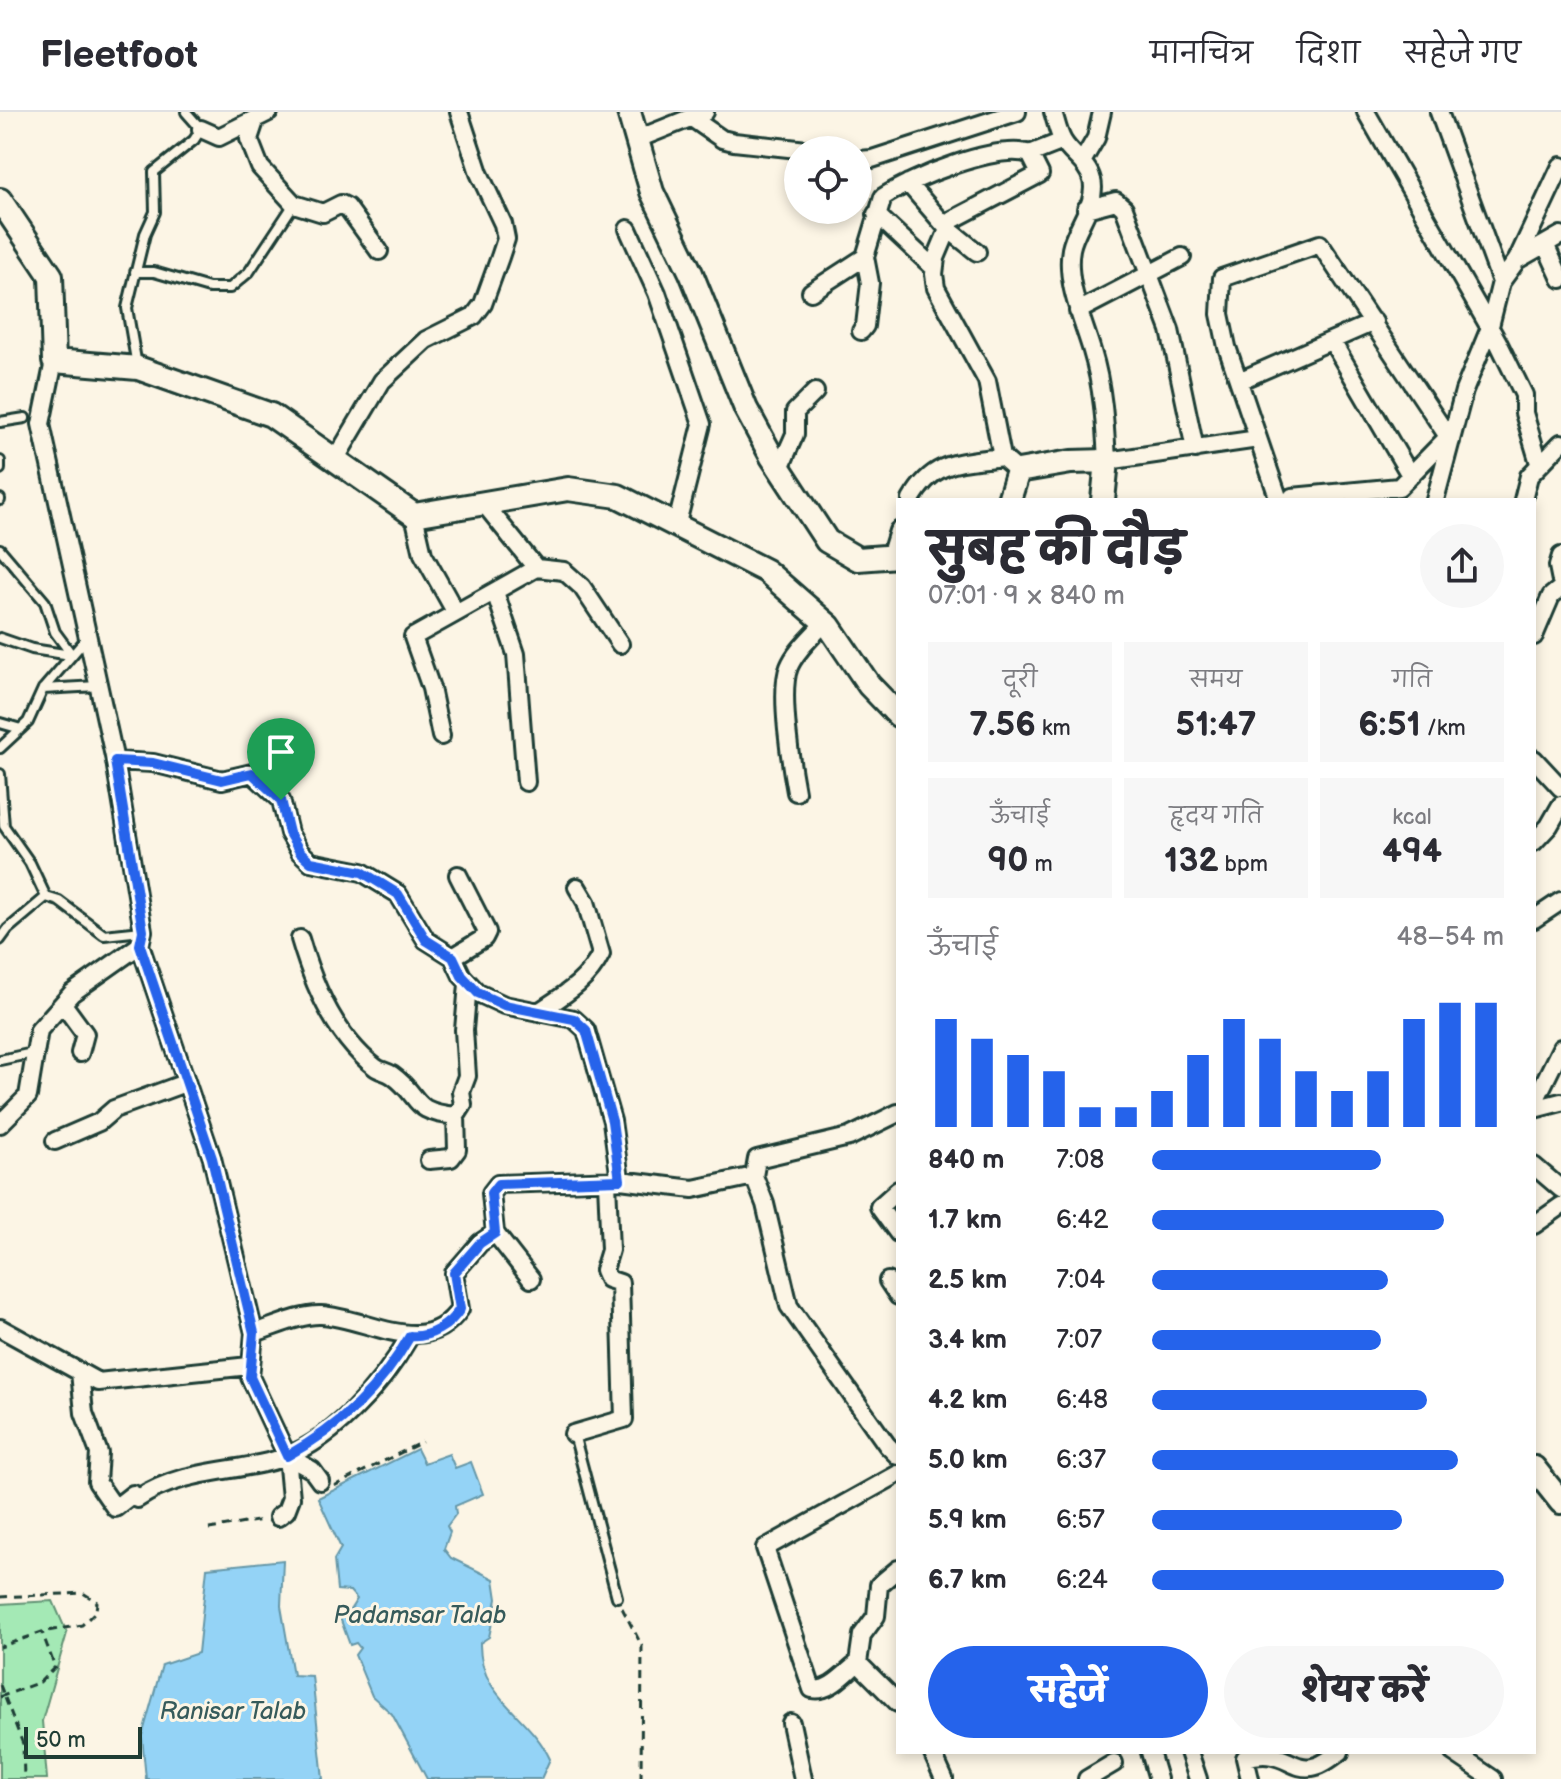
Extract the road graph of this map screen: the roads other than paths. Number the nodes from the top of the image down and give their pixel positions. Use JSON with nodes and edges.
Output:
{"nodes":[{"id":1,"x":186,"y":112,"type":"edge"},
{"id":2,"x":459,"y":112,"type":"edge"},
{"id":3,"x":629,"y":112,"type":"edge"},
{"id":4,"x":1017,"y":112,"type":"edge"},
{"id":5,"x":1053,"y":112,"type":"edge"},
{"id":6,"x":1102,"y":112,"type":"edge"},
{"id":7,"x":1366,"y":112,"type":"edge"},
{"id":8,"x":1439,"y":112,"type":"edge"},
{"id":9,"x":699,"y":115,"type":"edge"},
{"id":10,"x":262,"y":116,"type":"edge"},
{"id":11,"x":201,"y":129,"type":"junction"},
{"id":12,"x":635,"y":140,"type":"junction"},
{"id":13,"x":1063,"y":141,"type":"junction"},
{"id":14,"x":784,"y":148,"type":"edge"},
{"id":15,"x":1030,"y":154,"type":"junction"},
{"id":16,"x":872,"y":159,"type":"edge"},
{"id":17,"x":1082,"y":162,"type":"junction"},
{"id":18,"x":1561,"y":166,"type":"edge"},
{"id":19,"x":908,"y":183,"type":"junction"},
{"id":20,"x":0,"y":200,"type":"edge"},
{"id":21,"x":294,"y":204,"type":"junction"},
{"id":22,"x":1086,"y":209,"type":"junction"},
{"id":23,"x":876,"y":214,"type":"junction"},
{"id":24,"x":947,"y":228,"type":"junction"},
{"id":25,"x":628,"y":229,"type":"dead end"},
{"id":26,"x":1561,"y":235,"type":"edge"},
{"id":27,"x":1545,"y":244,"type":"junction"},
{"id":28,"x":379,"y":251,"type":"dead end"},
{"id":29,"x":977,"y":252,"type":"dead end"},
{"id":30,"x":865,"y":257,"type":"junction"},
{"id":31,"x":1182,"y":257,"type":"dead end"},
{"id":32,"x":1517,"y":260,"type":"junction"},
{"id":33,"x":934,"y":268,"type":"junction"},
{"id":34,"x":135,"y":272,"type":"junction"},
{"id":35,"x":1150,"y":274,"type":"junction"},
{"id":36,"x":1561,"y":279,"type":"edge"},
{"id":37,"x":1501,"y":282,"type":"junction"},
{"id":38,"x":811,"y":292,"type":"dead end"},
{"id":39,"x":1078,"y":311,"type":"junction"},
{"id":40,"x":1374,"y":322,"type":"junction"},
{"id":41,"x":1489,"y":330,"type":"junction"},
{"id":42,"x":861,"y":331,"type":"dead end"},
{"id":43,"x":1333,"y":343,"type":"junction"},
{"id":44,"x":54,"y":361,"type":"junction"},
{"id":45,"x":138,"y":368,"type":"junction"},
{"id":46,"x":1241,"y":380,"type":"junction"},
{"id":47,"x":815,"y":392,"type":"dead end"},
{"id":48,"x":25,"y":418,"type":"dead end"},
{"id":49,"x":0,"y":422,"type":"edge"},
{"id":50,"x":1258,"y":439,"type":"junction"},
{"id":51,"x":1448,"y":440,"type":"junction"},
{"id":52,"x":1195,"y":449,"type":"junction"},
{"id":53,"x":1553,"y":455,"type":"edge"},
{"id":54,"x":335,"y":460,"type":"junction"},
{"id":55,"x":0,"y":461,"type":"edge"},
{"id":56,"x":1107,"y":461,"type":"junction"},
{"id":57,"x":1010,"y":464,"type":"junction"},
{"id":58,"x":780,"y":468,"type":"junction"},
{"id":59,"x":0,"y":469,"type":"edge"},
{"id":60,"x":1410,"y":475,"type":"junction"},
{"id":61,"x":1361,"y":494,"type":"edge"},
{"id":62,"x":912,"y":498,"type":"edge"},
{"id":63,"x":1009,"y":498,"type":"edge"},
{"id":64,"x":1103,"y":498,"type":"edge"},
{"id":65,"x":1285,"y":498,"type":"edge"},
{"id":66,"x":1435,"y":498,"type":"edge"},
{"id":67,"x":1524,"y":498,"type":"edge"},
{"id":68,"x":482,"y":501,"type":"junction"},
{"id":69,"x":414,"y":515,"type":"junction"},
{"id":70,"x":676,"y":527,"type":"junction"},
{"id":71,"x":0,"y":549,"type":"edge"},
{"id":72,"x":1561,"y":556,"type":"edge"},
{"id":73,"x":894,"y":557,"type":"edge"},
{"id":74,"x":536,"y":568,"type":"junction"},
{"id":75,"x":1561,"y":581,"type":"edge"},
{"id":76,"x":1561,"y":588,"type":"edge"},
{"id":77,"x":495,"y":592,"type":"junction"},
{"id":78,"x":456,"y":613,"type":"junction"},
{"id":79,"x":825,"y":622,"type":"junction"},
{"id":80,"x":1536,"y":631,"type":"edge"},
{"id":81,"x":89,"y":636,"type":"junction"},
{"id":82,"x":0,"y":638,"type":"edge"},
{"id":83,"x":620,"y":644,"type":"dead end"},
{"id":84,"x":72,"y":655,"type":"junction"},
{"id":85,"x":100,"y":686,"type":"junction"},
{"id":86,"x":43,"y":689,"type":"junction"},
{"id":87,"x":896,"y":713,"type":"edge"},
{"id":88,"x":0,"y":723,"type":"edge"},
{"id":89,"x":21,"y":729,"type":"junction"},
{"id":90,"x":441,"y":736,"type":"dead end"},
{"id":91,"x":0,"y":748,"type":"edge"},
{"id":92,"x":115,"y":761,"type":"junction"},
{"id":93,"x":1536,"y":761,"type":"edge"},
{"id":94,"x":0,"y":774,"type":"edge"},
{"id":95,"x":526,"y":782,"type":"dead end"},
{"id":96,"x":1561,"y":788,"type":"edge"},
{"id":97,"x":796,"y":792,"type":"dead end"},
{"id":98,"x":1561,"y":805,"type":"edge"},
{"id":99,"x":2,"y":828,"type":"edge"},
{"id":100,"x":1536,"y":840,"type":"edge"},
{"id":101,"x":458,"y":875,"type":"dead end"},
{"id":102,"x":577,"y":887,"type":"dead end"},
{"id":103,"x":46,"y":897,"type":"junction"},
{"id":104,"x":1561,"y":901,"type":"edge"},
{"id":105,"x":1536,"y":918,"type":"edge"},
{"id":106,"x":142,"y":938,"type":"junction"},
{"id":107,"x":300,"y":939,"type":"dead end"},
{"id":108,"x":0,"y":940,"type":"edge"},
{"id":109,"x":453,"y":957,"type":"junction"},
{"id":110,"x":468,"y":984,"type":"junction"},
{"id":111,"x":63,"y":1004,"type":"junction"},
{"id":112,"x":540,"y":1011,"type":"junction"},
{"id":113,"x":1561,"y":1048,"type":"edge"},
{"id":114,"x":33,"y":1053,"type":"junction"},
{"id":115,"x":80,"y":1053,"type":"dead end"},
{"id":116,"x":0,"y":1060,"type":"edge"},
{"id":117,"x":185,"y":1083,"type":"junction"},
{"id":118,"x":1536,"y":1102,"type":"edge"},
{"id":119,"x":1561,"y":1102,"type":"edge"},
{"id":120,"x":1536,"y":1106,"type":"edge"},
{"id":121,"x":896,"y":1114,"type":"edge"},
{"id":122,"x":456,"y":1116,"type":"junction"},
{"id":123,"x":0,"y":1124,"type":"edge"},
{"id":124,"x":55,"y":1141,"type":"dead end"},
{"id":125,"x":429,"y":1160,"type":"dead end"},
{"id":126,"x":1536,"y":1168,"type":"edge"},
{"id":127,"x":754,"y":1176,"type":"junction"},
{"id":128,"x":614,"y":1181,"type":"junction"},
{"id":129,"x":1561,"y":1189,"type":"edge"},
{"id":130,"x":896,"y":1192,"type":"edge"},
{"id":131,"x":1561,"y":1206,"type":"edge"},
{"id":132,"x":895,"y":1221,"type":"edge"},
{"id":133,"x":1536,"y":1224,"type":"edge"},
{"id":134,"x":495,"y":1233,"type":"junction"},
{"id":135,"x":531,"y":1279,"type":"dead end"},
{"id":136,"x":888,"y":1281,"type":"dead end"},
{"id":137,"x":896,"y":1293,"type":"edge"},
{"id":138,"x":0,"y":1328,"type":"edge"},
{"id":139,"x":254,"y":1333,"type":"junction"},
{"id":140,"x":410,"y":1336,"type":"junction"},
{"id":141,"x":249,"y":1366,"type":"junction"},
{"id":142,"x":80,"y":1372,"type":"junction"},
{"id":143,"x":573,"y":1434,"type":"joint"},
{"id":144,"x":896,"y":1454,"type":"edge"},
{"id":145,"x":287,"y":1456,"type":"junction"},
{"id":146,"x":1536,"y":1471,"type":"edge"},
{"id":147,"x":896,"y":1475,"type":"edge"},
{"id":148,"x":320,"y":1481,"type":"road end"},
{"id":149,"x":1561,"y":1502,"type":"edge"},
{"id":150,"x":278,"y":1517,"type":"road end"},
{"id":151,"x":896,"y":1571,"type":"edge"},
{"id":152,"x":617,"y":1597,"type":"road end"},
{"id":153,"x":858,"y":1663,"type":"junction"},
{"id":154,"x":896,"y":1701,"type":"edge"},
{"id":155,"x":791,"y":1723,"type":"dead end"},
{"id":156,"x":933,"y":1754,"type":"edge"},
{"id":157,"x":1151,"y":1754,"type":"edge"},
{"id":158,"x":1190,"y":1754,"type":"edge"},
{"id":159,"x":1269,"y":1754,"type":"edge"},
{"id":160,"x":1337,"y":1754,"type":"edge"},
{"id":161,"x":1456,"y":1754,"type":"edge"},
{"id":162,"x":1243,"y":1755,"type":"edge"},
{"id":163,"x":1114,"y":1763,"type":"dead end"},
{"id":164,"x":803,"y":1779,"type":"edge"},
{"id":165,"x":944,"y":1779,"type":"edge"},
{"id":166,"x":1087,"y":1779,"type":"edge"},
{"id":167,"x":1158,"y":1779,"type":"edge"},
{"id":168,"x":1198,"y":1779,"type":"edge"},
{"id":169,"x":1250,"y":1779,"type":"edge"},
{"id":170,"x":1493,"y":1779,"type":"edge"}],
"edges":[{"from":1,"to":11,"type":"lane"},
{"from":2,"to":54,"type":"street"},
{"from":3,"to":12,"type":"street"},
{"from":4,"to":16,"type":"street"},
{"from":5,"to":13,"type":"street"},
{"from":6,"to":17,"type":"street"},
{"from":7,"to":41,"type":"street"},
{"from":8,"to":37,"type":"street"},
{"from":9,"to":12,"type":"street"},
{"from":9,"to":14,"type":"street"},
{"from":10,"to":11,"type":"street"},
{"from":10,"to":21,"type":"street"},
{"from":11,"to":34,"type":"lane"},
{"from":12,"to":58,"type":"street"},
{"from":13,"to":15,"type":"street"},
{"from":13,"to":17,"type":"street"},
{"from":15,"to":19,"type":"street"},
{"from":15,"to":24,"type":"street"},
{"from":17,"to":22,"type":"street"},
{"from":18,"to":32,"type":"street"},
{"from":19,"to":23,"type":"street"},
{"from":19,"to":24,"type":"street"},
{"from":20,"to":44,"type":"street"},
{"from":21,"to":28,"type":"street"},
{"from":21,"to":34,"type":"lane"},
{"from":22,"to":35,"type":"street"},
{"from":22,"to":39,"type":"street"},
{"from":23,"to":30,"type":"street"},
{"from":23,"to":33,"type":"street"},
{"from":24,"to":29,"type":"street"},
{"from":24,"to":33,"type":"street"},
{"from":25,"to":70,"type":"street"},
{"from":26,"to":27,"type":"street"},
{"from":27,"to":32,"type":"street"},
{"from":27,"to":36,"type":"street"},
{"from":30,"to":38,"type":"street"},
{"from":30,"to":42,"type":"street"},
{"from":31,"to":35,"type":"street"},
{"from":32,"to":37,"type":"street"},
{"from":33,"to":57,"type":"street"},
{"from":34,"to":45,"type":"lane"},
{"from":35,"to":39,"type":"street"},
{"from":35,"to":52,"type":"street"},
{"from":37,"to":41,"type":"street"},
{"from":39,"to":56,"type":"street"},
{"from":40,"to":43,"type":"street"},
{"from":40,"to":46,"type":"street"},
{"from":40,"to":51,"type":"street"},
{"from":41,"to":51,"type":"street"},
{"from":41,"to":53,"type":"street"},
{"from":43,"to":46,"type":"street"},
{"from":43,"to":60,"type":"street"},
{"from":44,"to":45,"type":"street"},
{"from":44,"to":81,"type":"street"},
{"from":45,"to":54,"type":"street"},
{"from":46,"to":50,"type":"street"},
{"from":47,"to":58,"type":"street"},
{"from":48,"to":49,"type":"lane"},
{"from":50,"to":52,"type":"street"},
{"from":50,"to":65,"type":"street"},
{"from":51,"to":60,"type":"street"},
{"from":51,"to":66,"type":"street"},
{"from":52,"to":56,"type":"street"},
{"from":53,"to":67,"type":"street"},
{"from":54,"to":69,"type":"street"},
{"from":55,"to":59,"type":"lane"},
{"from":56,"to":57,"type":"street"},
{"from":56,"to":64,"type":"street"},
{"from":57,"to":62,"type":"street"},
{"from":57,"to":63,"type":"street"},
{"from":58,"to":73,"type":"street"},
{"from":60,"to":61,"type":"street"},
{"from":61,"to":65,"type":"street"},
{"from":68,"to":69,"type":"street"},
{"from":68,"to":70,"type":"street"},
{"from":68,"to":74,"type":"street"},
{"from":69,"to":78,"type":"street"},
{"from":70,"to":79,"type":"street"},
{"from":71,"to":84,"type":"lane"},
{"from":72,"to":75,"type":"street"},
{"from":74,"to":77,"type":"street"},
{"from":74,"to":83,"type":"street"},
{"from":76,"to":80,"type":"street"},
{"from":77,"to":78,"type":"street"},
{"from":77,"to":95,"type":"street"},
{"from":78,"to":90,"type":"street"},
{"from":79,"to":87,"type":"street"},
{"from":79,"to":97,"type":"street"},
{"from":81,"to":84,"type":"lane"},
{"from":81,"to":85,"type":"street"},
{"from":82,"to":84,"type":"lane"},
{"from":84,"to":86,"type":"lane"},
{"from":85,"to":86,"type":"lane"},
{"from":85,"to":92,"type":"street"},
{"from":86,"to":89,"type":"lane"},
{"from":88,"to":89,"type":"lane"},
{"from":89,"to":91,"type":"lane"},
{"from":92,"to":106,"type":"street"},
{"from":92,"to":109,"type":"street"},
{"from":93,"to":96,"type":"street"},
{"from":94,"to":99,"type":"lane"},
{"from":98,"to":100,"type":"street"},
{"from":99,"to":103,"type":"lane"},
{"from":101,"to":109,"type":"street"},
{"from":102,"to":112,"type":"street"},
{"from":103,"to":106,"type":"lane"},
{"from":103,"to":108,"type":"lane"},
{"from":104,"to":105,"type":"street"},
{"from":106,"to":111,"type":"street"},
{"from":106,"to":117,"type":"street"},
{"from":107,"to":122,"type":"street"},
{"from":109,"to":110,"type":"street"},
{"from":110,"to":112,"type":"street"},
{"from":110,"to":122,"type":"street"},
{"from":111,"to":114,"type":"street"},
{"from":111,"to":115,"type":"street"},
{"from":112,"to":128,"type":"street"},
{"from":113,"to":118,"type":"street"},
{"from":114,"to":116,"type":"lane"},
{"from":114,"to":123,"type":"street"},
{"from":117,"to":124,"type":"street"},
{"from":117,"to":139,"type":"street"},
{"from":119,"to":120,"type":"street"},
{"from":121,"to":127,"type":"street"},
{"from":122,"to":125,"type":"street"},
{"from":126,"to":129,"type":"street"},
{"from":127,"to":128,"type":"street"},
{"from":127,"to":144,"type":"street"},
{"from":128,"to":134,"type":"street"},
{"from":128,"to":143,"type":"street"},
{"from":130,"to":132,"type":"street"},
{"from":131,"to":133,"type":"street"},
{"from":134,"to":135,"type":"street"},
{"from":134,"to":140,"type":"street"},
{"from":136,"to":137,"type":"street"},
{"from":138,"to":142,"type":"street"},
{"from":139,"to":140,"type":"street"},
{"from":139,"to":141,"type":"street"},
{"from":140,"to":145,"type":"street"},
{"from":141,"to":142,"type":"street"},
{"from":141,"to":145,"type":"street"},
{"from":142,"to":145,"type":"street"},
{"from":143,"to":152,"type":"lane"},
{"from":145,"to":148,"type":"street"},
{"from":145,"to":150,"type":"street"},
{"from":146,"to":149,"type":"street"},
{"from":147,"to":153,"type":"street"},
{"from":151,"to":153,"type":"street"},
{"from":153,"to":154,"type":"street"},
{"from":155,"to":164,"type":"street"},
{"from":156,"to":165,"type":"street"},
{"from":157,"to":167,"type":"street"},
{"from":158,"to":168,"type":"street"},
{"from":159,"to":160,"type":"street"},
{"from":161,"to":170,"type":"street"},
{"from":162,"to":169,"type":"street"},
{"from":163,"to":166,"type":"street"}]}
